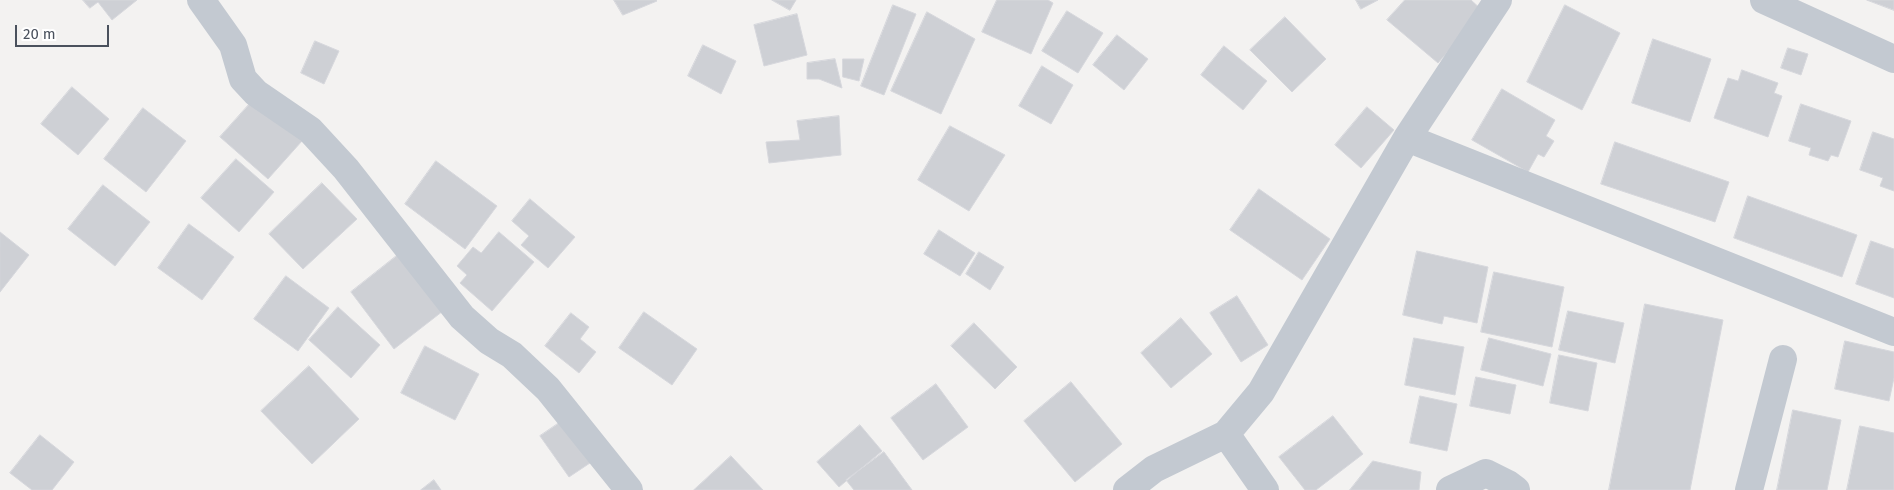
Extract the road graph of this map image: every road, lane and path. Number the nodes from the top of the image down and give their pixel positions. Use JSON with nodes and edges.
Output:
{"nodes":[{"id":1,"x":200,"y":0,"type":"edge"},
{"id":2,"x":1498,"y":0,"type":"edge"},
{"id":3,"x":1764,"y":0,"type":"edge"},
{"id":4,"x":1894,"y":59,"type":"edge"},
{"id":5,"x":1407,"y":138,"type":"junction"},
{"id":6,"x":1894,"y":332,"type":"edge"},
{"id":7,"x":1783,"y":360,"type":"dead end"},
{"id":8,"x":1226,"y":434,"type":"junction"},
{"id":9,"x":629,"y":490,"type":"edge"},
{"id":10,"x":1127,"y":490,"type":"edge"},
{"id":11,"x":1265,"y":490,"type":"edge"},
{"id":12,"x":1450,"y":490,"type":"edge"},
{"id":13,"x":1516,"y":490,"type":"edge"},
{"id":14,"x":1749,"y":490,"type":"edge"}],
"edges":[{"from":1,"to":9,"type":"street"},
{"from":2,"to":5,"type":"street"},
{"from":3,"to":4,"type":"street"},
{"from":5,"to":6,"type":"street"},
{"from":5,"to":8,"type":"street"},
{"from":7,"to":14,"type":"street"},
{"from":8,"to":10,"type":"street"},
{"from":8,"to":11,"type":"street"},
{"from":12,"to":13,"type":"street"}]}
